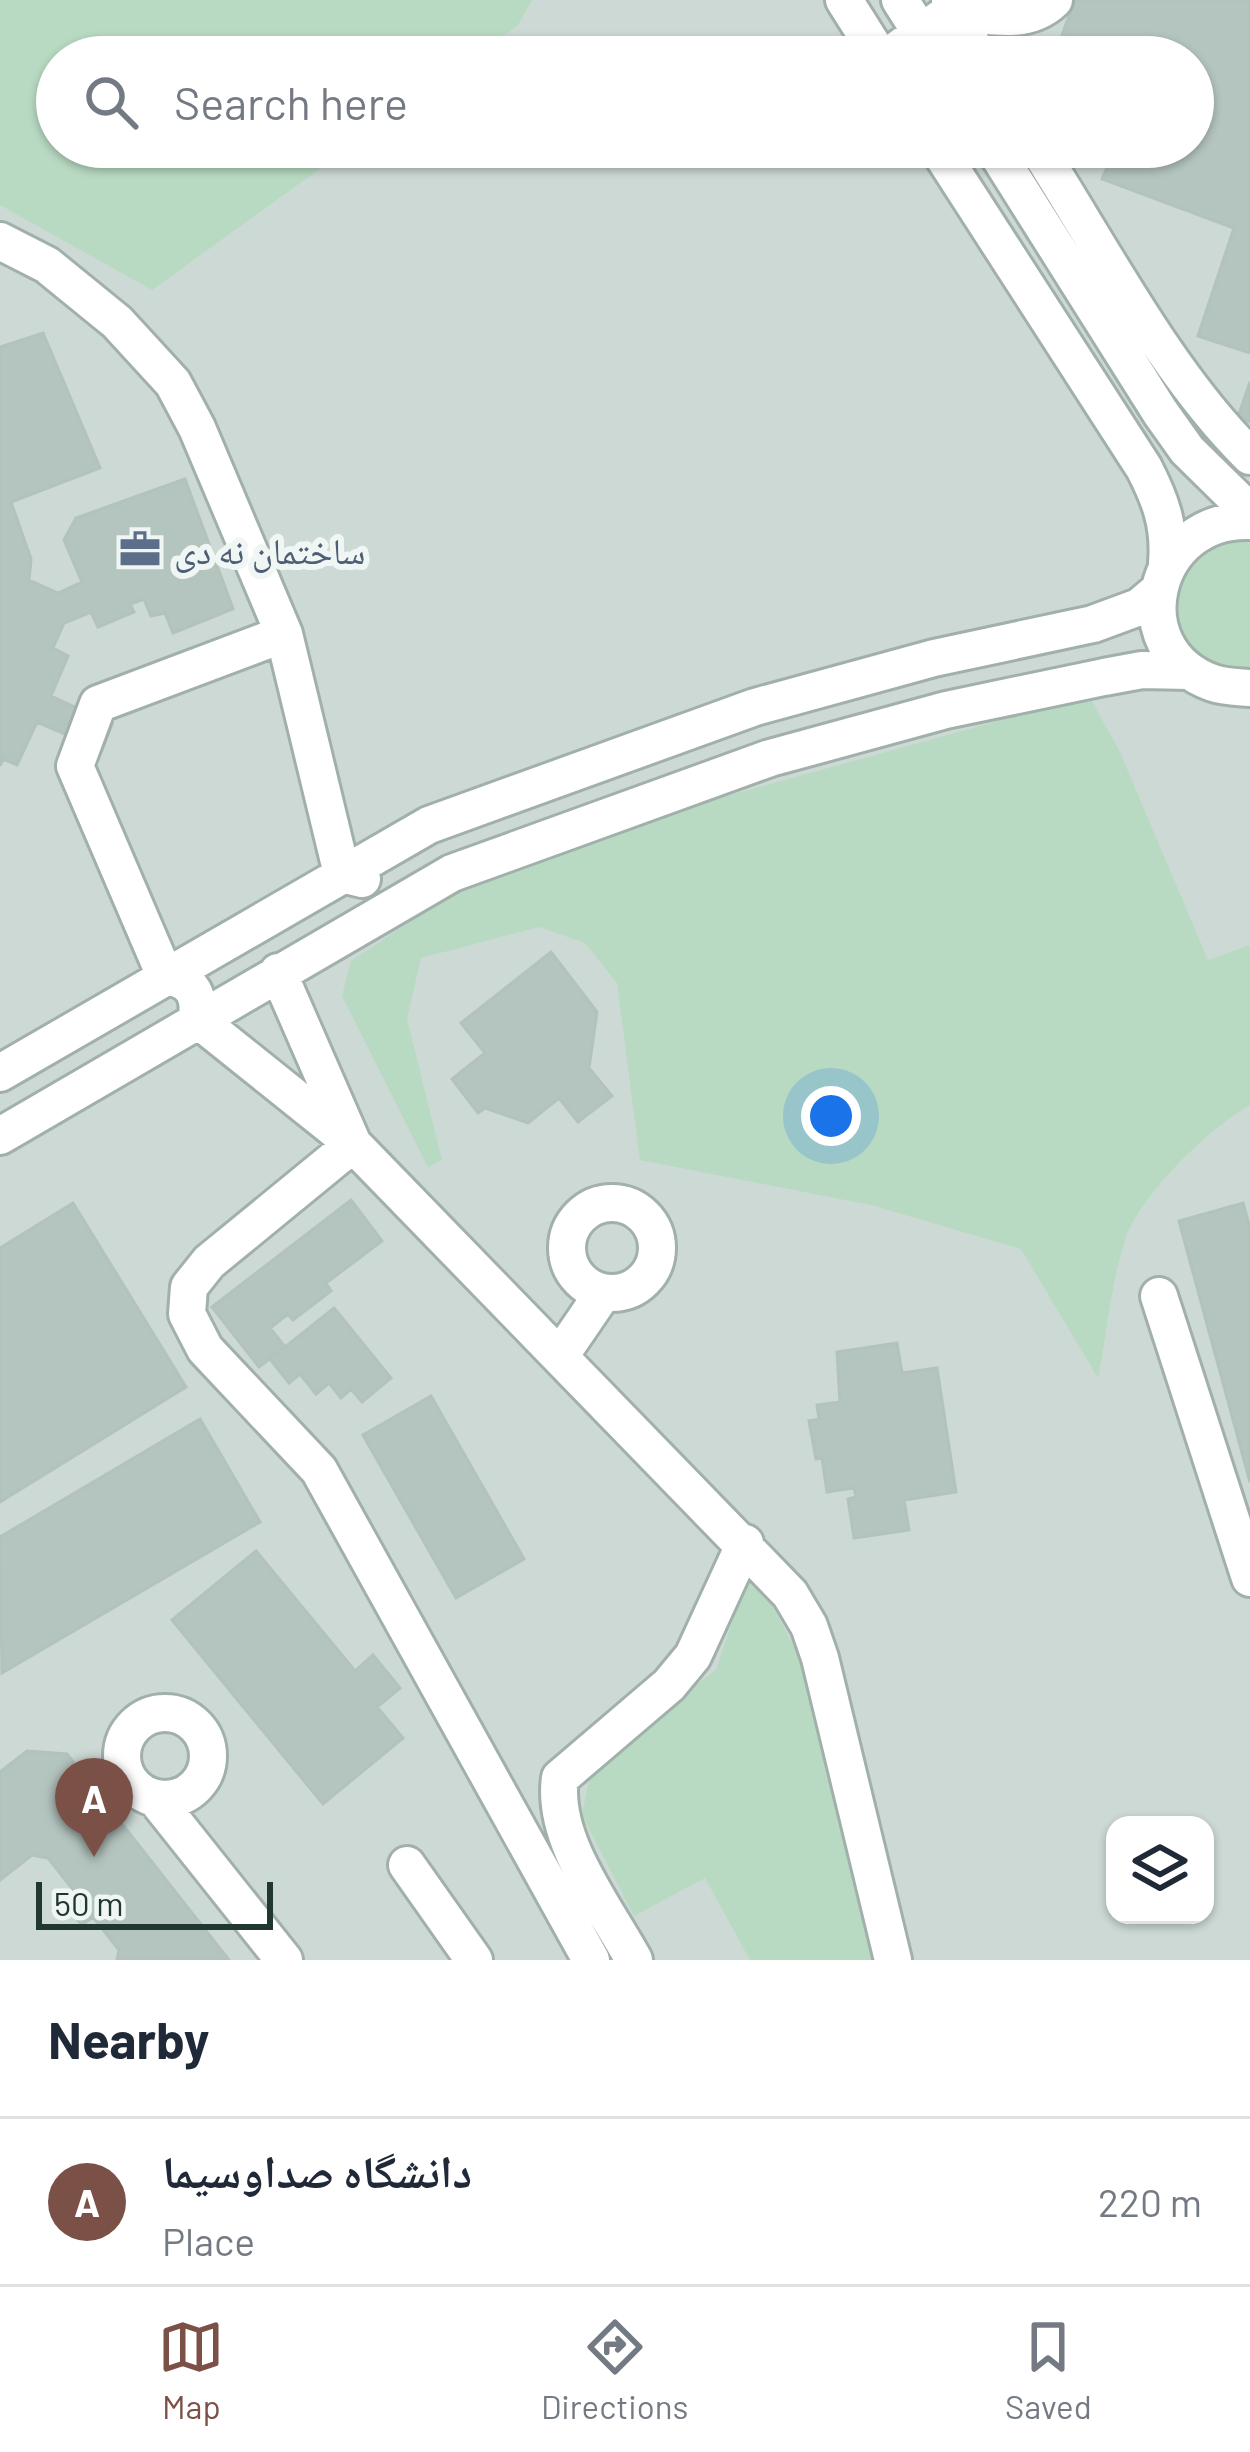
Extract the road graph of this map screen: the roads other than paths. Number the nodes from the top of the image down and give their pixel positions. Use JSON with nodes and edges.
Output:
{"nodes":[{"id":1,"x":844,"y":0,"type":"edge"},
{"id":2,"x":900,"y":0,"type":"edge"},
{"id":3,"x":1054,"y":0,"type":"edge"},
{"id":4,"x":950,"y":5,"type":"edge"},
{"id":5,"x":869,"y":36,"type":"edge"},
{"id":6,"x":923,"y":36,"type":"edge"},
{"id":7,"x":934,"y":36,"type":"edge"},
{"id":8,"x":968,"y":36,"type":"edge"},
{"id":9,"x":951,"y":168,"type":"edge"},
{"id":10,"x":1006,"y":168,"type":"edge"},
{"id":11,"x":1050,"y":168,"type":"edge"},
{"id":12,"x":0,"y":242,"type":"edge"},
{"id":13,"x":1250,"y":455,"type":"edge"},
{"id":14,"x":1250,"y":516,"type":"edge"},
{"id":15,"x":1162,"y":577,"type":"junction"},
{"id":16,"x":284,"y":634,"type":"junction"},
{"id":17,"x":1189,"y":671,"type":"junction"},
{"id":18,"x":1250,"y":688,"type":"edge"},
{"id":19,"x":396,"y":844,"type":"junction"},
{"id":20,"x":341,"y":874,"type":"junction"},
{"id":21,"x":424,"y":889,"type":"junction"},
{"id":22,"x":369,"y":920,"type":"junction"},
{"id":23,"x":226,"y":940,"type":"junction"},
{"id":24,"x":165,"y":976,"type":"junction"},
{"id":25,"x":268,"y":978,"type":"junction"},
{"id":26,"x":196,"y":1019,"type":"junction"},
{"id":27,"x":0,"y":1073,"type":"edge"},
{"id":28,"x":0,"y":1136,"type":"edge"},
{"id":29,"x":353,"y":1144,"type":"junction"},
{"id":30,"x":603,"y":1293,"type":"dead end"},
{"id":31,"x":1159,"y":1296,"type":"dead end"},
{"id":32,"x":560,"y":1356,"type":"junction"},
{"id":33,"x":745,"y":1544,"type":"junction"},
{"id":34,"x":1250,"y":1578,"type":"edge"},
{"id":35,"x":155,"y":1798,"type":"dead end"},
{"id":36,"x":407,"y":1865,"type":"dead end"},
{"id":37,"x":284,"y":1960,"type":"edge"},
{"id":38,"x":473,"y":1960,"type":"edge"},
{"id":39,"x":591,"y":1960,"type":"edge"},
{"id":40,"x":634,"y":1960,"type":"edge"},
{"id":41,"x":893,"y":1960,"type":"edge"}],
"edges":[{"from":1,"to":5,"type":"lane"},
{"from":2,"to":6,"type":"lane"},
{"from":3,"to":4,"type":"lane"},
{"from":4,"to":7,"type":"lane"},
{"from":4,"to":8,"type":"lane"},
{"from":9,"to":15,"type":"lane"},
{"from":10,"to":14,"type":"lane"},
{"from":11,"to":13,"type":"lane"},
{"from":12,"to":16,"type":"lane"},
{"from":14,"to":15,"type":"lane"},
{"from":15,"to":17,"type":"lane"},
{"from":15,"to":19,"type":"lane"},
{"from":16,"to":20,"type":"lane"},
{"from":16,"to":24,"type":"lane"},
{"from":17,"to":18,"type":"lane"},
{"from":17,"to":21,"type":"lane"},
{"from":19,"to":20,"type":"lane"},
{"from":19,"to":21,"type":"lane"},
{"from":20,"to":22,"type":"lane"},
{"from":20,"to":23,"type":"lane"},
{"from":21,"to":22,"type":"lane"},
{"from":22,"to":25,"type":"lane"},
{"from":23,"to":24,"type":"lane"},
{"from":23,"to":25,"type":"lane"},
{"from":24,"to":26,"type":"lane"},
{"from":24,"to":27,"type":"lane"},
{"from":25,"to":26,"type":"lane"},
{"from":25,"to":29,"type":"lane"},
{"from":26,"to":28,"type":"lane"},
{"from":26,"to":29,"type":"lane"},
{"from":29,"to":32,"type":"lane"},
{"from":29,"to":39,"type":"lane"},
{"from":30,"to":32,"type":"lane"},
{"from":31,"to":34,"type":"lane"},
{"from":32,"to":33,"type":"lane"},
{"from":33,"to":40,"type":"lane"},
{"from":33,"to":41,"type":"lane"},
{"from":35,"to":37,"type":"lane"},
{"from":36,"to":38,"type":"lane"}]}
